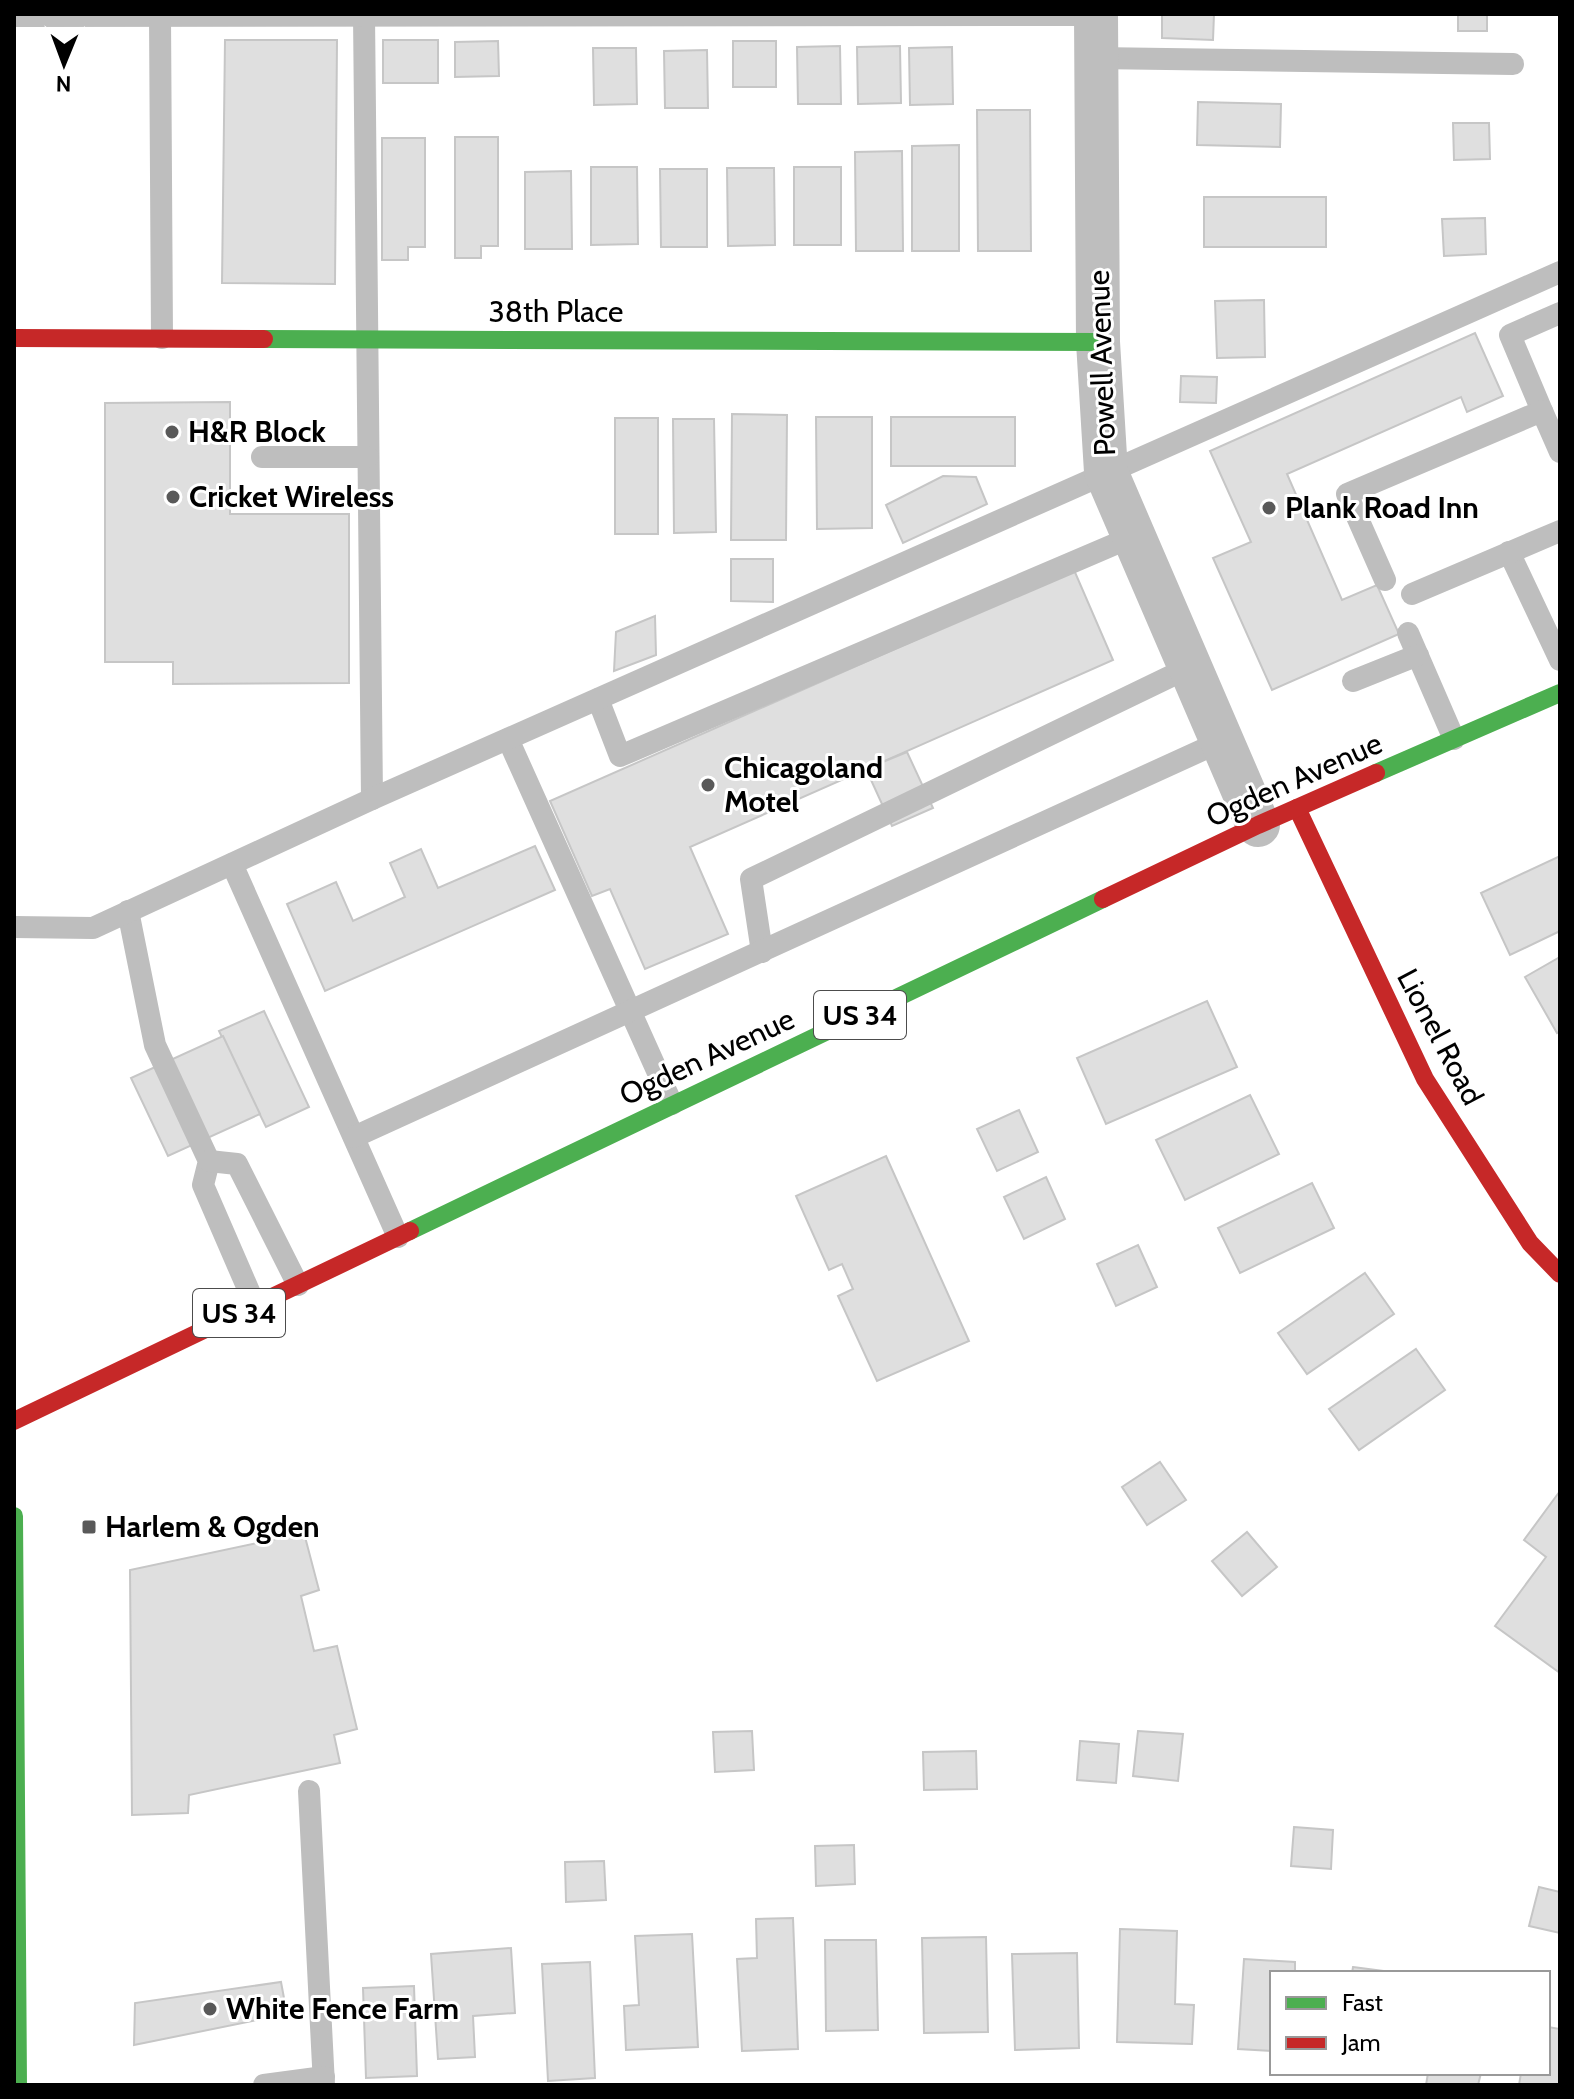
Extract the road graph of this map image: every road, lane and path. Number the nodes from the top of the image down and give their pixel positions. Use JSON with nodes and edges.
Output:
{"nodes":[{"id":1,"x":364,"y":15,"type":"edge"},
{"id":2,"x":1096,"y":15,"type":"edge"},
{"id":3,"x":14,"y":16,"type":"edge"},
{"id":4,"x":160,"y":16,"type":"edge"},
{"id":5,"x":1096,"y":58,"type":"junction"},
{"id":6,"x":1513,"y":64,"type":"dead end"},
{"id":7,"x":1560,"y":272,"type":"edge"},
{"id":8,"x":1560,"y":313,"type":"edge"},
{"id":9,"x":14,"y":338,"type":"edge"},
{"id":10,"x":162,"y":338,"type":"junction"},
{"id":11,"x":367,"y":339,"type":"junction"},
{"id":12,"x":1098,"y":342,"type":"junction"},
{"id":13,"x":1542,"y":411,"type":"junction"},
{"id":14,"x":1560,"y":452,"type":"edge"},
{"id":15,"x":262,"y":457,"type":"dead end"},
{"id":16,"x":368,"y":457,"type":"junction"},
{"id":17,"x":1106,"y":472,"type":"junction"},
{"id":18,"x":1560,"y":531,"type":"edge"},
{"id":19,"x":1134,"y":536,"type":"junction"},
{"id":20,"x":1509,"y":552,"type":"junction"},
{"id":21,"x":1385,"y":580,"type":"dead end"},
{"id":22,"x":1412,"y":594,"type":"dead end"},
{"id":23,"x":1408,"y":633,"type":"dead end"},
{"id":24,"x":1418,"y":655,"type":"junction"},
{"id":25,"x":1560,"y":660,"type":"edge"},
{"id":26,"x":1190,"y":667,"type":"junction"},
{"id":27,"x":1353,"y":681,"type":"dead end"},
{"id":28,"x":1560,"y":693,"type":"edge"},
{"id":29,"x":598,"y":699,"type":"junction"},
{"id":30,"x":508,"y":739,"type":"junction"},
{"id":31,"x":1454,"y":739,"type":"junction"},
{"id":32,"x":1222,"y":741,"type":"junction"},
{"id":33,"x":372,"y":799,"type":"junction"},
{"id":34,"x":1297,"y":808,"type":"junction"},
{"id":35,"x":1258,"y":825,"type":"junction"},
{"id":36,"x":232,"y":864,"type":"junction"},
{"id":37,"x":128,"y":911,"type":"junction"},
{"id":38,"x":14,"y":927,"type":"edge"},
{"id":39,"x":762,"y":952,"type":"junction"},
{"id":40,"x":630,"y":1012,"type":"junction"},
{"id":41,"x":672,"y":1104,"type":"junction"},
{"id":42,"x":354,"y":1137,"type":"junction"},
{"id":43,"x":209,"y":1161,"type":"junction"},
{"id":44,"x":398,"y":1237,"type":"junction"},
{"id":45,"x":1560,"y":1274,"type":"edge"},
{"id":46,"x":298,"y":1285,"type":"junction"},
{"id":47,"x":255,"y":1305,"type":"junction"},
{"id":48,"x":14,"y":1421,"type":"edge"},
{"id":49,"x":14,"y":1516,"type":"edge"},
{"id":50,"x":15,"y":1703,"type":"edge"},
{"id":51,"x":309,"y":1791,"type":"dead end"},
{"id":52,"x":15,"y":1977,"type":"edge"},
{"id":53,"x":324,"y":2081,"type":"edge"},
{"id":54,"x":18,"y":2085,"type":"edge"},
{"id":55,"x":264,"y":2085,"type":"edge"}],
"edges":[{"from":1,"to":2,"type":"lane"},
{"from":1,"to":4,"type":"lane"},
{"from":1,"to":11,"type":"lane"},
{"from":2,"to":5,"type":"street","name":"Powell Avenue"},
{"from":3,"to":4,"type":"lane"},
{"from":4,"to":10,"type":"lane"},
{"from":5,"to":6,"type":"lane"},
{"from":5,"to":12,"type":"street","name":"Powell Avenue"},
{"from":7,"to":17,"type":"lane"},
{"from":8,"to":13,"type":"lane"},
{"from":9,"to":10,"type":"main road","name":"38th Place"},
{"from":10,"to":11,"type":"main road","name":"38th Place"},
{"from":11,"to":12,"type":"main road","name":"38th Place"},
{"from":11,"to":16,"type":"lane"},
{"from":12,"to":17,"type":"street","name":"Powell Avenue"},
{"from":13,"to":14,"type":"lane"},
{"from":13,"to":21,"type":"lane"},
{"from":15,"to":16,"type":"lane"},
{"from":16,"to":33,"type":"lane"},
{"from":17,"to":19,"type":"street","name":"Powell Avenue"},
{"from":17,"to":29,"type":"lane"},
{"from":18,"to":20,"type":"lane"},
{"from":19,"to":26,"type":"street","name":"Powell Avenue"},
{"from":19,"to":29,"type":"lane"},
{"from":20,"to":22,"type":"lane"},
{"from":20,"to":25,"type":"lane"},
{"from":23,"to":24,"type":"lane"},
{"from":24,"to":27,"type":"lane"},
{"from":24,"to":31,"type":"lane"},
{"from":26,"to":32,"type":"street","name":"Powell Avenue"},
{"from":26,"to":39,"type":"lane"},
{"from":28,"to":31,"type":"main road","name":"Ogden Avenue","number":"US 34"},
{"from":29,"to":30,"type":"lane"},
{"from":30,"to":33,"type":"lane"},
{"from":30,"to":40,"type":"lane"},
{"from":31,"to":34,"type":"main road","name":"Ogden Avenue","number":"US 34"},
{"from":32,"to":35,"type":"street","name":"Powell Avenue"},
{"from":32,"to":39,"type":"lane"},
{"from":33,"to":36,"type":"lane"},
{"from":34,"to":35,"type":"main road","name":"Ogden Avenue","number":"US 34"},
{"from":34,"to":45,"type":"main road","name":"Lionel Road"},
{"from":35,"to":41,"type":"main road","name":"Ogden Avenue","number":"US 34"},
{"from":36,"to":37,"type":"lane"},
{"from":36,"to":42,"type":"lane"},
{"from":37,"to":38,"type":"lane"},
{"from":37,"to":43,"type":"lane"},
{"from":39,"to":40,"type":"lane"},
{"from":40,"to":41,"type":"lane"},
{"from":40,"to":42,"type":"lane"},
{"from":41,"to":44,"type":"main road","name":"Ogden Avenue","number":"US 34"},
{"from":42,"to":44,"type":"lane"},
{"from":43,"to":46,"type":"lane"},
{"from":43,"to":47,"type":"lane"},
{"from":44,"to":46,"type":"main road","name":"Ogden Avenue","number":"US 34"},
{"from":46,"to":47,"type":"main road","name":"Ogden Avenue","number":"US 34"},
{"from":47,"to":48,"type":"main road","name":"Ogden Avenue","number":"US 34"},
{"from":49,"to":50,"type":"main road"},
{"from":50,"to":52,"type":"main road"},
{"from":51,"to":53,"type":"lane"},
{"from":52,"to":54,"type":"main road"},
{"from":53,"to":55,"type":"lane"}]}
